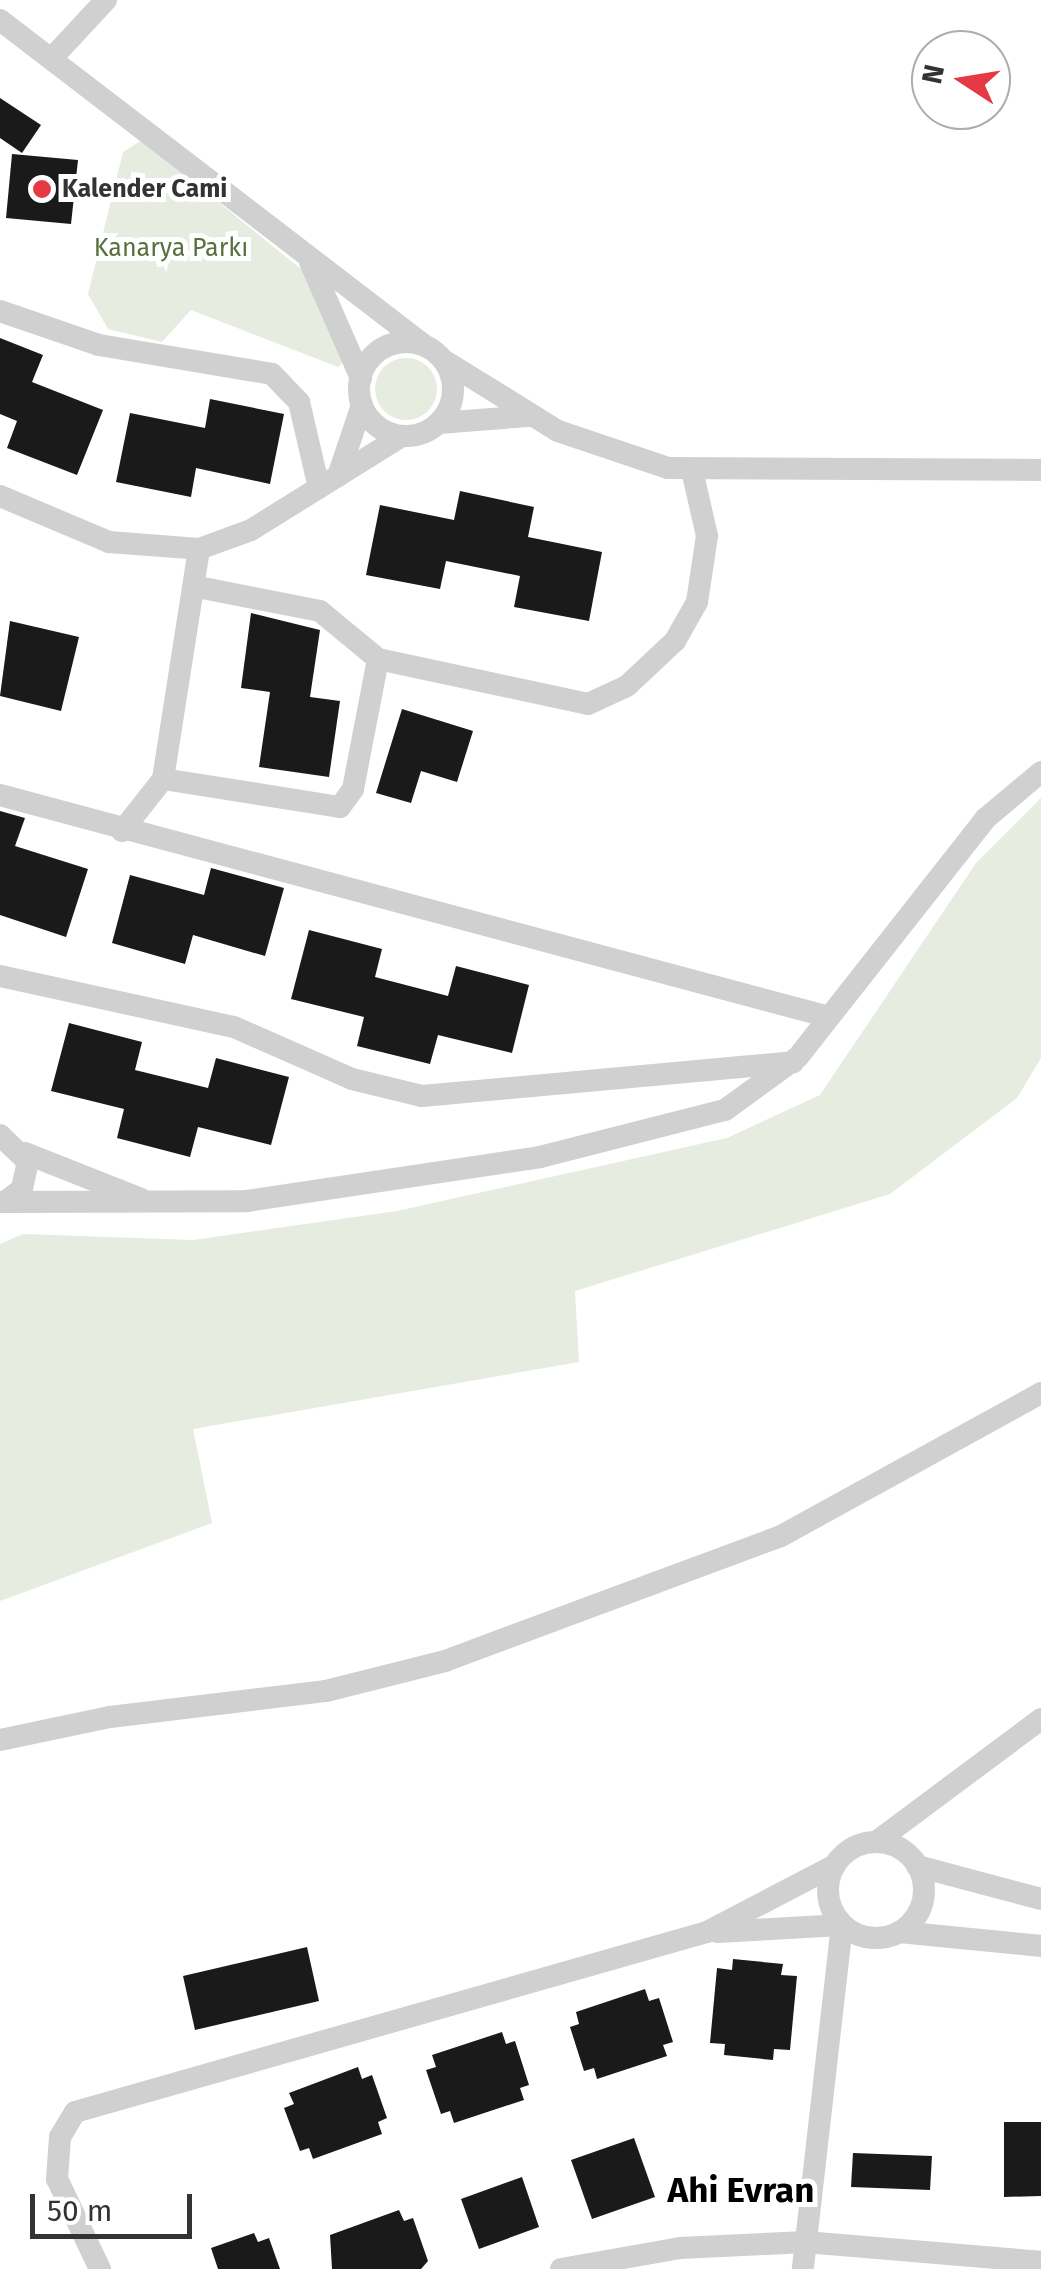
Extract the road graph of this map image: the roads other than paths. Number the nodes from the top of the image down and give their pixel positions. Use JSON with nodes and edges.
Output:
{"nodes":[{"id":1,"x":106,"y":0,"type":"edge"},
{"id":2,"x":6,"y":24,"type":"edge"},
{"id":3,"x":0,"y":50,"type":"edge"},
{"id":4,"x":52,"y":56,"type":"junction"},
{"id":5,"x":305,"y":252,"type":"junction"},
{"id":6,"x":0,"y":311,"type":"edge"},
{"id":7,"x":424,"y":345,"type":"junction"},
{"id":8,"x":445,"y":361,"type":"junction"},
{"id":9,"x":360,"y":378,"type":"junction"},
{"id":10,"x":362,"y":405,"type":"junction"},
{"id":11,"x":528,"y":416,"type":"junction"},
{"id":12,"x":439,"y":423,"type":"junction"},
{"id":13,"x":402,"y":436,"type":"junction"},
{"id":14,"x":692,"y":470,"type":"junction"},
{"id":15,"x":1041,"y":470,"type":"edge"},
{"id":16,"x":328,"y":482,"type":"junction"},
{"id":17,"x":0,"y":496,"type":"edge"},
{"id":18,"x":199,"y":549,"type":"junction"},
{"id":19,"x":193,"y":586,"type":"junction"},
{"id":20,"x":378,"y":659,"type":"junction"},
{"id":21,"x":1041,"y":772,"type":"edge"},
{"id":22,"x":163,"y":778,"type":"junction"},
{"id":23,"x":0,"y":795,"type":"edge"},
{"id":24,"x":122,"y":831,"type":"junction"},
{"id":25,"x":0,"y":976,"type":"edge"},
{"id":26,"x":829,"y":1017,"type":"junction"},
{"id":27,"x":793,"y":1062,"type":"junction"},
{"id":28,"x":0,"y":1136,"type":"edge"},
{"id":29,"x":25,"y":1153,"type":"junction"},
{"id":30,"x":3,"y":1201,"type":"edge"},
{"id":31,"x":158,"y":1205,"type":"junction"},
{"id":32,"x":1041,"y":1393,"type":"edge"},
{"id":33,"x":1041,"y":1719,"type":"edge"},
{"id":34,"x":0,"y":1740,"type":"edge"},
{"id":35,"x":876,"y":1842,"type":"junction"},
{"id":36,"x":835,"y":1865,"type":"junction"},
{"id":37,"x":917,"y":1866,"type":"junction"},
{"id":38,"x":1041,"y":1899,"type":"edge"},
{"id":39,"x":842,"y":1925,"type":"junction"},
{"id":40,"x":707,"y":1932,"type":"junction"},
{"id":41,"x":900,"y":1932,"type":"junction"},
{"id":42,"x":1041,"y":1946,"type":"edge"},
{"id":43,"x":805,"y":2242,"type":"junction"},
{"id":44,"x":730,"y":2257,"type":"edge"},
{"id":45,"x":1041,"y":2262,"type":"edge"},
{"id":46,"x":100,"y":2269,"type":"edge"},
{"id":47,"x":560,"y":2269,"type":"edge"},
{"id":48,"x":803,"y":2269,"type":"edge"}],
"edges":[{"from":1,"to":4,"type":"street"},
{"from":2,"to":3,"type":"street"},
{"from":2,"to":4,"type":"street"},
{"from":4,"to":5,"type":"street"},
{"from":5,"to":7,"type":"street"},
{"from":5,"to":9,"type":"street"},
{"from":6,"to":16,"type":"street"},
{"from":7,"to":8,"type":"street"},
{"from":7,"to":9,"type":"street"},
{"from":8,"to":11,"type":"street"},
{"from":8,"to":12,"type":"street"},
{"from":9,"to":10,"type":"street"},
{"from":10,"to":13,"type":"street"},
{"from":10,"to":16,"type":"street"},
{"from":11,"to":12,"type":"street"},
{"from":11,"to":14,"type":"street"},
{"from":12,"to":13,"type":"street"},
{"from":13,"to":16,"type":"street"},
{"from":14,"to":15,"type":"street"},
{"from":14,"to":20,"type":"street"},
{"from":16,"to":18,"type":"street"},
{"from":17,"to":18,"type":"street"},
{"from":18,"to":19,"type":"street"},
{"from":19,"to":20,"type":"street"},
{"from":19,"to":22,"type":"street"},
{"from":20,"to":22,"type":"street"},
{"from":21,"to":26,"type":"street"},
{"from":22,"to":24,"type":"street"},
{"from":23,"to":24,"type":"street"},
{"from":24,"to":26,"type":"street"},
{"from":25,"to":27,"type":"street"},
{"from":26,"to":27,"type":"street"},
{"from":27,"to":31,"type":"street"},
{"from":28,"to":29,"type":"street"},
{"from":29,"to":30,"type":"street"},
{"from":29,"to":31,"type":"street"},
{"from":30,"to":31,"type":"street"},
{"from":32,"to":34,"type":"street"},
{"from":33,"to":35,"type":"street"},
{"from":35,"to":36,"type":"street"},
{"from":35,"to":37,"type":"street"},
{"from":36,"to":39,"type":"street"},
{"from":36,"to":40,"type":"street"},
{"from":37,"to":38,"type":"street"},
{"from":37,"to":41,"type":"street"},
{"from":39,"to":40,"type":"street"},
{"from":39,"to":41,"type":"street"},
{"from":39,"to":43,"type":"street"},
{"from":40,"to":46,"type":"street"},
{"from":41,"to":42,"type":"street"},
{"from":43,"to":44,"type":"street"},
{"from":43,"to":45,"type":"street"},
{"from":43,"to":48,"type":"street"},
{"from":44,"to":47,"type":"street"}]}
